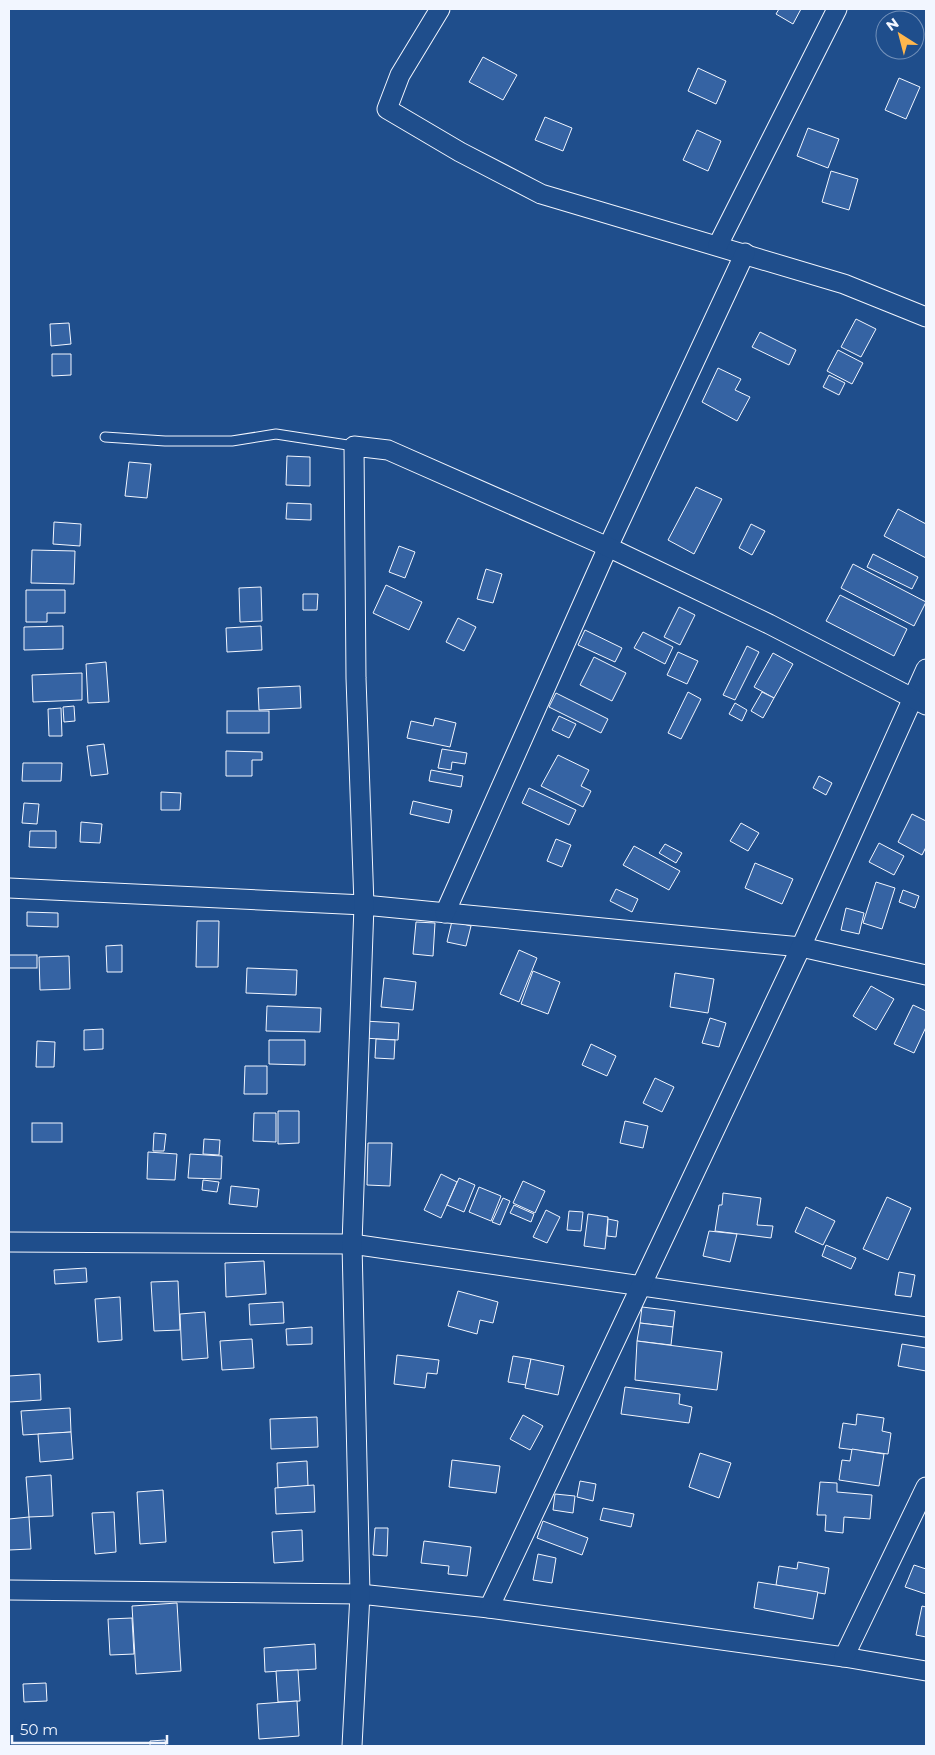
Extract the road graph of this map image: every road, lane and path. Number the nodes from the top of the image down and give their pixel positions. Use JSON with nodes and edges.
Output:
{"nodes":[{"id":1,"x":440,"y":9,"type":"edge"},
{"id":2,"x":837,"y":9,"type":"edge"},
{"id":3,"x":718,"y":245,"type":"junction"},
{"id":4,"x":745,"y":253,"type":"junction"},
{"id":5,"x":926,"y":317,"type":"edge"},
{"id":6,"x":105,"y":436,"type":"dead end"},
{"id":7,"x":354,"y":446,"type":"junction"},
{"id":8,"x":608,"y":547,"type":"junction"},
{"id":9,"x":926,"y":669,"type":"edge"},
{"id":10,"x":919,"y":701,"type":"edge"},
{"id":11,"x":9,"y":888,"type":"edge"},
{"id":12,"x":364,"y":905,"type":"junction"},
{"id":13,"x":445,"y":912,"type":"junction"},
{"id":14,"x":801,"y":948,"type":"junction"},
{"id":15,"x":926,"y":975,"type":"edge"},
{"id":16,"x":9,"y":1242,"type":"edge"},
{"id":17,"x":352,"y":1244,"type":"junction"},
{"id":18,"x":641,"y":1285,"type":"junction"},
{"id":19,"x":926,"y":1327,"type":"edge"},
{"id":20,"x":926,"y":1487,"type":"edge"},
{"id":21,"x":9,"y":1590,"type":"edge"},
{"id":22,"x":360,"y":1594,"type":"junction"},
{"id":23,"x":489,"y":1608,"type":"junction"},
{"id":24,"x":844,"y":1657,"type":"junction"},
{"id":25,"x":926,"y":1671,"type":"edge"},
{"id":26,"x":352,"y":1746,"type":"edge"}],
"edges":[{"from":1,"to":3,"type":"street"},
{"from":2,"to":3,"type":"street"},
{"from":3,"to":4,"type":"street"},
{"from":4,"to":5,"type":"street"},
{"from":4,"to":8,"type":"street"},
{"from":6,"to":7,"type":"lane"},
{"from":7,"to":8,"type":"street"},
{"from":7,"to":12,"type":"street"},
{"from":8,"to":10,"type":"street"},
{"from":8,"to":13,"type":"street"},
{"from":9,"to":10,"type":"street"},
{"from":10,"to":14,"type":"street"},
{"from":11,"to":12,"type":"street"},
{"from":12,"to":13,"type":"street"},
{"from":12,"to":17,"type":"street"},
{"from":13,"to":14,"type":"street"},
{"from":14,"to":15,"type":"street"},
{"from":14,"to":18,"type":"street"},
{"from":16,"to":17,"type":"street"},
{"from":17,"to":18,"type":"street"},
{"from":17,"to":22,"type":"street"},
{"from":18,"to":19,"type":"street"},
{"from":18,"to":23,"type":"street"},
{"from":20,"to":24,"type":"street"},
{"from":21,"to":22,"type":"street"},
{"from":22,"to":23,"type":"street"},
{"from":22,"to":26,"type":"street"},
{"from":23,"to":24,"type":"street"},
{"from":24,"to":25,"type":"street"}]}
